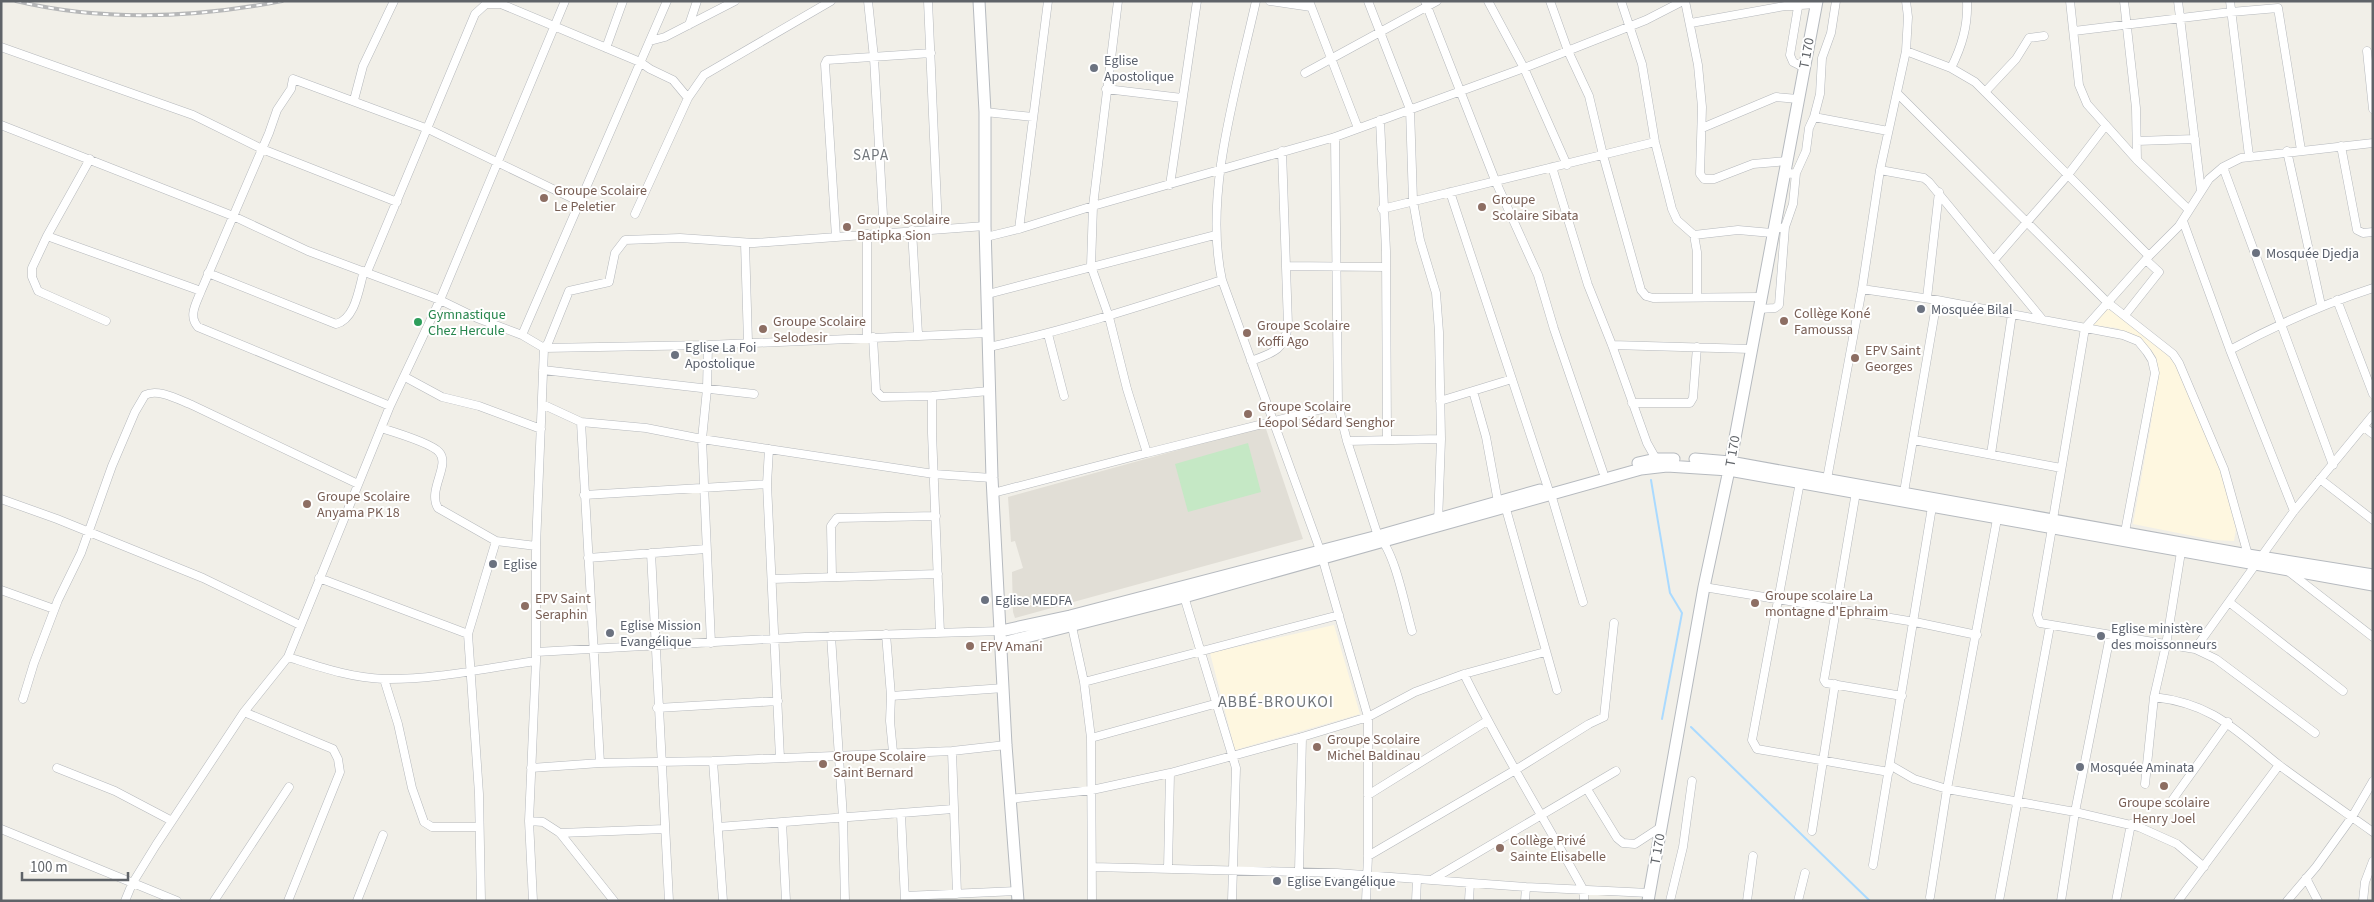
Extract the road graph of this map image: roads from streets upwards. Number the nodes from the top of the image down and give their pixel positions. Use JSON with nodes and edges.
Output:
{"nodes":[{"id":1,"x":394,"y":1,"type":"edge"},
{"id":2,"x":565,"y":1,"type":"edge"},
{"id":3,"x":623,"y":1,"type":"edge"},
{"id":4,"x":667,"y":1,"type":"edge"},
{"id":5,"x":697,"y":1,"type":"edge"},
{"id":6,"x":735,"y":1,"type":"edge"},
{"id":7,"x":831,"y":1,"type":"edge"},
{"id":8,"x":868,"y":1,"type":"edge"},
{"id":9,"x":928,"y":1,"type":"edge"},
{"id":10,"x":979,"y":1,"type":"edge"},
{"id":11,"x":1048,"y":1,"type":"edge"},
{"id":12,"x":1118,"y":1,"type":"edge"},
{"id":13,"x":1197,"y":1,"type":"edge"},
{"id":14,"x":1256,"y":1,"type":"edge"},
{"id":15,"x":1270,"y":1,"type":"edge"},
{"id":16,"x":1368,"y":1,"type":"edge"},
{"id":17,"x":1437,"y":1,"type":"edge"},
{"id":18,"x":1488,"y":1,"type":"edge"},
{"id":19,"x":1550,"y":1,"type":"edge"},
{"id":20,"x":1621,"y":1,"type":"edge"},
{"id":21,"x":1684,"y":1,"type":"edge"},
{"id":22,"x":1836,"y":1,"type":"edge"},
{"id":23,"x":1906,"y":1,"type":"edge"},
{"id":24,"x":1967,"y":1,"type":"edge"},
{"id":25,"x":2070,"y":1,"type":"edge"},
{"id":26,"x":2124,"y":1,"type":"edge"},
{"id":27,"x":2178,"y":1,"type":"edge"},
{"id":28,"x":2230,"y":1,"type":"edge"},
{"id":29,"x":1816,"y":2,"type":"edge"},
{"id":30,"x":1799,"y":3,"type":"edge"},
{"id":31,"x":1310,"y":4,"type":"edge"},
{"id":32,"x":1426,"y":4,"type":"edge"},
{"id":33,"x":2231,"y":12,"type":"junction"},
{"id":34,"x":2180,"y":18,"type":"junction"},
{"id":35,"x":1690,"y":23,"type":"junction"},
{"id":36,"x":689,"y":25,"type":"junction"},
{"id":37,"x":1629,"y":26,"type":"junction"},
{"id":38,"x":2127,"y":26,"type":"junction"},
{"id":39,"x":555,"y":27,"type":"junction"},
{"id":40,"x":2074,"y":31,"type":"junction"},
{"id":41,"x":1381,"y":33,"type":"junction"},
{"id":42,"x":2044,"y":36,"type":"dead end"},
{"id":43,"x":650,"y":41,"type":"junction"},
{"id":44,"x":1,"y":47,"type":"edge"},
{"id":45,"x":606,"y":48,"type":"junction"},
{"id":46,"x":1568,"y":51,"type":"junction"},
{"id":47,"x":1906,"y":51,"type":"junction"},
{"id":48,"x":2367,"y":51,"type":"dead end"},
{"id":49,"x":930,"y":53,"type":"junction"},
{"id":50,"x":874,"y":58,"type":"junction"},
{"id":51,"x":1331,"y":59,"type":"junction"},
{"id":52,"x":640,"y":62,"type":"junction"},
{"id":53,"x":1803,"y":67,"type":"junction"},
{"id":54,"x":1524,"y":68,"type":"junction"},
{"id":55,"x":1951,"y":68,"type":"junction"},
{"id":56,"x":1305,"y":73,"type":"dead end"},
{"id":57,"x":1106,"y":89,"type":"junction"},
{"id":58,"x":1461,"y":92,"type":"junction"},
{"id":59,"x":1985,"y":92,"type":"junction"},
{"id":60,"x":1897,"y":94,"type":"junction"},
{"id":61,"x":688,"y":98,"type":"junction"},
{"id":62,"x":1182,"y":98,"type":"junction"},
{"id":63,"x":1798,"y":98,"type":"junction"},
{"id":64,"x":354,"y":100,"type":"junction"},
{"id":65,"x":1410,"y":109,"type":"junction"},
{"id":66,"x":2373,"y":109,"type":"edge"},
{"id":67,"x":985,"y":112,"type":"junction"},
{"id":68,"x":1033,"y":117,"type":"junction"},
{"id":69,"x":1814,"y":117,"type":"junction"},
{"id":70,"x":1380,"y":120,"type":"junction"},
{"id":71,"x":1,"y":125,"type":"edge"},
{"id":72,"x":2106,"y":125,"type":"junction"},
{"id":73,"x":1358,"y":128,"type":"junction"},
{"id":74,"x":1702,"y":128,"type":"junction"},
{"id":75,"x":428,"y":129,"type":"junction"},
{"id":76,"x":1888,"y":132,"type":"junction"},
{"id":77,"x":1335,"y":137,"type":"junction"},
{"id":78,"x":2195,"y":139,"type":"junction"},
{"id":79,"x":2136,"y":141,"type":"junction"},
{"id":80,"x":1655,"y":142,"type":"junction"},
{"id":81,"x":2373,"y":143,"type":"edge"},
{"id":82,"x":2341,"y":146,"type":"junction"},
{"id":83,"x":262,"y":148,"type":"junction"},
{"id":84,"x":2301,"y":150,"type":"junction"},
{"id":85,"x":1282,"y":151,"type":"junction"},
{"id":86,"x":2287,"y":152,"type":"junction"},
{"id":87,"x":1602,"y":155,"type":"junction"},
{"id":88,"x":2249,"y":156,"type":"junction"},
{"id":89,"x":90,"y":159,"type":"junction"},
{"id":90,"x":2137,"y":160,"type":"junction"},
{"id":91,"x":1787,"y":161,"type":"junction"},
{"id":92,"x":496,"y":163,"type":"junction"},
{"id":93,"x":1567,"y":164,"type":"junction"},
{"id":94,"x":1552,"y":166,"type":"junction"},
{"id":95,"x":2222,"y":167,"type":"junction"},
{"id":96,"x":1220,"y":169,"type":"junction"},
{"id":97,"x":1880,"y":170,"type":"junction"},
{"id":98,"x":1790,"y":174,"type":"junction"},
{"id":99,"x":2067,"y":176,"type":"junction"},
{"id":100,"x":1495,"y":180,"type":"junction"},
{"id":101,"x":1170,"y":185,"type":"junction"},
{"id":102,"x":2201,"y":191,"type":"junction"},
{"id":103,"x":1450,"y":192,"type":"junction"},
{"id":104,"x":1939,"y":192,"type":"junction"},
{"id":105,"x":1413,"y":201,"type":"junction"},
{"id":106,"x":397,"y":202,"type":"junction"},
{"id":107,"x":580,"y":202,"type":"junction"},
{"id":108,"x":1093,"y":206,"type":"junction"},
{"id":109,"x":1382,"y":208,"type":"junction"},
{"id":110,"x":2189,"y":210,"type":"junction"},
{"id":111,"x":635,"y":214,"type":"dead end"},
{"id":112,"x":233,"y":216,"type":"junction"},
{"id":113,"x":2183,"y":221,"type":"junction"},
{"id":114,"x":2028,"y":222,"type":"junction"},
{"id":115,"x":938,"y":228,"type":"junction"},
{"id":116,"x":1785,"y":228,"type":"junction"},
{"id":117,"x":912,"y":230,"type":"junction"},
{"id":118,"x":1019,"y":230,"type":"junction"},
{"id":119,"x":1773,"y":231,"type":"junction"},
{"id":120,"x":985,"y":232,"type":"junction"},
{"id":121,"x":2373,"y":232,"type":"edge"},
{"id":122,"x":884,"y":233,"type":"junction"},
{"id":123,"x":867,"y":234,"type":"junction"},
{"id":124,"x":1215,"y":235,"type":"junction"},
{"id":125,"x":47,"y":236,"type":"junction"},
{"id":126,"x":1694,"y":236,"type":"junction"},
{"id":127,"x":836,"y":237,"type":"junction"},
{"id":128,"x":745,"y":243,"type":"junction"},
{"id":129,"x":2147,"y":258,"type":"junction"},
{"id":130,"x":1994,"y":260,"type":"junction"},
{"id":131,"x":1091,"y":266,"type":"junction"},
{"id":132,"x":1286,"y":266,"type":"junction"},
{"id":133,"x":1336,"y":266,"type":"junction"},
{"id":134,"x":1386,"y":267,"type":"junction"},
{"id":135,"x":365,"y":271,"type":"junction"},
{"id":136,"x":208,"y":273,"type":"junction"},
{"id":137,"x":1222,"y":280,"type":"junction"},
{"id":138,"x":2373,"y":288,"type":"edge"},
{"id":139,"x":1862,"y":289,"type":"junction"},
{"id":140,"x":200,"y":291,"type":"junction"},
{"id":141,"x":988,"y":294,"type":"junction"},
{"id":142,"x":1697,"y":297,"type":"junction"},
{"id":143,"x":1927,"y":298,"type":"junction"},
{"id":144,"x":440,"y":300,"type":"junction"},
{"id":145,"x":1937,"y":300,"type":"junction"},
{"id":146,"x":2337,"y":300,"type":"junction"},
{"id":147,"x":2107,"y":302,"type":"junction"},
{"id":148,"x":1760,"y":303,"type":"junction"},
{"id":149,"x":2321,"y":305,"type":"junction"},
{"id":150,"x":2012,"y":314,"type":"junction"},
{"id":151,"x":2125,"y":316,"type":"junction"},
{"id":152,"x":1109,"y":317,"type":"junction"},
{"id":153,"x":2042,"y":319,"type":"junction"},
{"id":154,"x":106,"y":321,"type":"dead end"},
{"id":155,"x":2281,"y":322,"type":"junction"},
{"id":156,"x":2085,"y":328,"type":"junction"},
{"id":157,"x":988,"y":332,"type":"junction"},
{"id":158,"x":918,"y":334,"type":"junction"},
{"id":159,"x":1048,"y":334,"type":"junction"},
{"id":160,"x":522,"y":335,"type":"junction"},
{"id":161,"x":870,"y":337,"type":"junction"},
{"id":162,"x":748,"y":342,"type":"junction"},
{"id":163,"x":708,"y":345,"type":"junction"},
{"id":164,"x":1612,"y":345,"type":"junction"},
{"id":165,"x":989,"y":347,"type":"junction"},
{"id":166,"x":1697,"y":347,"type":"junction"},
{"id":167,"x":544,"y":348,"type":"junction"},
{"id":168,"x":1752,"y":349,"type":"junction"},
{"id":169,"x":2230,"y":350,"type":"junction"},
{"id":170,"x":1251,"y":361,"type":"junction"},
{"id":171,"x":543,"y":370,"type":"junction"},
{"id":172,"x":405,"y":378,"type":"junction"},
{"id":173,"x":1512,"y":379,"type":"junction"},
{"id":174,"x":707,"y":389,"type":"junction"},
{"id":175,"x":989,"y":391,"type":"junction"},
{"id":176,"x":1473,"y":391,"type":"junction"},
{"id":177,"x":754,"y":394,"type":"dead end"},
{"id":178,"x":2373,"y":394,"type":"edge"},
{"id":179,"x":932,"y":396,"type":"junction"},
{"id":180,"x":1064,"y":396,"type":"dead end"},
{"id":181,"x":1440,"y":401,"type":"junction"},
{"id":182,"x":1632,"y":403,"type":"junction"},
{"id":183,"x":542,"y":404,"type":"junction"},
{"id":184,"x":1338,"y":405,"type":"junction"},
{"id":185,"x":390,"y":406,"type":"junction"},
{"id":186,"x":2373,"y":415,"type":"edge"},
{"id":187,"x":1272,"y":420,"type":"junction"},
{"id":188,"x":581,"y":422,"type":"junction"},
{"id":189,"x":2364,"y":427,"type":"junction"},
{"id":190,"x":382,"y":428,"type":"junction"},
{"id":191,"x":542,"y":429,"type":"junction"},
{"id":192,"x":2373,"y":434,"type":"edge"},
{"id":193,"x":702,"y":439,"type":"junction"},
{"id":194,"x":1441,"y":439,"type":"junction"},
{"id":195,"x":1387,"y":440,"type":"junction"},
{"id":196,"x":1914,"y":440,"type":"junction"},
{"id":197,"x":1347,"y":441,"type":"junction"},
{"id":198,"x":770,"y":449,"type":"junction"},
{"id":199,"x":1147,"y":453,"type":"junction"},
{"id":200,"x":1990,"y":454,"type":"junction"},
{"id":201,"x":1656,"y":459,"type":"junction"},
{"id":202,"x":2332,"y":465,"type":"junction"},
{"id":203,"x":1729,"y":466,"type":"junction"},
{"id":204,"x":2060,"y":468,"type":"junction"},
{"id":205,"x":1603,"y":472,"type":"junction"},
{"id":206,"x":934,"y":474,"type":"junction"},
{"id":207,"x":992,"y":478,"type":"junction"},
{"id":208,"x":1827,"y":479,"type":"junction"},
{"id":209,"x":2320,"y":479,"type":"junction"},
{"id":210,"x":1800,"y":482,"type":"junction"},
{"id":211,"x":358,"y":484,"type":"junction"},
{"id":212,"x":767,"y":484,"type":"junction"},
{"id":213,"x":704,"y":489,"type":"junction"},
{"id":214,"x":1549,"y":491,"type":"junction"},
{"id":215,"x":1856,"y":492,"type":"junction"},
{"id":216,"x":1904,"y":492,"type":"junction"},
{"id":217,"x":993,"y":494,"type":"junction"},
{"id":218,"x":584,"y":495,"type":"junction"},
{"id":219,"x":1,"y":499,"type":"edge"},
{"id":220,"x":1502,"y":505,"type":"junction"},
{"id":221,"x":1932,"y":507,"type":"junction"},
{"id":222,"x":2294,"y":512,"type":"junction"},
{"id":223,"x":936,"y":516,"type":"junction"},
{"id":224,"x":1997,"y":519,"type":"junction"},
{"id":225,"x":2373,"y":520,"type":"edge"},
{"id":226,"x":1438,"y":523,"type":"junction"},
{"id":227,"x":2053,"y":523,"type":"junction"},
{"id":228,"x":88,"y":531,"type":"junction"},
{"id":229,"x":2125,"y":532,"type":"junction"},
{"id":230,"x":1381,"y":539,"type":"junction"},
{"id":231,"x":496,"y":541,"type":"junction"},
{"id":232,"x":536,"y":546,"type":"junction"},
{"id":233,"x":706,"y":549,"type":"junction"},
{"id":234,"x":2181,"y":552,"type":"junction"},
{"id":235,"x":651,"y":553,"type":"junction"},
{"id":236,"x":1321,"y":555,"type":"junction"},
{"id":237,"x":2248,"y":555,"type":"junction"},
{"id":238,"x":588,"y":558,"type":"junction"},
{"id":239,"x":2258,"y":561,"type":"junction"},
{"id":240,"x":2285,"y":569,"type":"junction"},
{"id":241,"x":938,"y":574,"type":"junction"},
{"id":242,"x":2373,"y":575,"type":"edge"},
{"id":243,"x":832,"y":577,"type":"junction"},
{"id":244,"x":319,"y":578,"type":"junction"},
{"id":245,"x":772,"y":579,"type":"junction"},
{"id":246,"x":2373,"y":585,"type":"edge"},
{"id":247,"x":1704,"y":587,"type":"junction"},
{"id":248,"x":1,"y":590,"type":"edge"},
{"id":249,"x":1183,"y":592,"type":"junction"},
{"id":250,"x":1777,"y":600,"type":"junction"},
{"id":251,"x":1583,"y":602,"type":"dead end"},
{"id":252,"x":2229,"y":602,"type":"junction"},
{"id":253,"x":54,"y":609,"type":"junction"},
{"id":254,"x":1836,"y":609,"type":"junction"},
{"id":255,"x":1339,"y":616,"type":"junction"},
{"id":256,"x":1071,"y":621,"type":"junction"},
{"id":257,"x":1915,"y":622,"type":"junction"},
{"id":258,"x":1614,"y":623,"type":"dead end"},
{"id":259,"x":300,"y":625,"type":"junction"},
{"id":260,"x":2050,"y":626,"type":"junction"},
{"id":261,"x":1412,"y":631,"type":"dead end"},
{"id":262,"x":940,"y":632,"type":"junction"},
{"id":263,"x":468,"y":634,"type":"junction"},
{"id":264,"x":886,"y":634,"type":"junction"},
{"id":265,"x":1977,"y":635,"type":"junction"},
{"id":266,"x":831,"y":636,"type":"junction"},
{"id":267,"x":2110,"y":636,"type":"junction"},
{"id":268,"x":1002,"y":637,"type":"junction"},
{"id":269,"x":2373,"y":637,"type":"edge"},
{"id":270,"x":775,"y":639,"type":"junction"},
{"id":271,"x":712,"y":644,"type":"junction"},
{"id":272,"x":2166,"y":645,"type":"junction"},
{"id":273,"x":654,"y":647,"type":"junction"},
{"id":274,"x":594,"y":649,"type":"junction"},
{"id":275,"x":2195,"y":649,"type":"junction"},
{"id":276,"x":1200,"y":651,"type":"junction"},
{"id":277,"x":536,"y":652,"type":"junction"},
{"id":278,"x":1544,"y":652,"type":"junction"},
{"id":279,"x":288,"y":657,"type":"junction"},
{"id":280,"x":536,"y":662,"type":"junction"},
{"id":281,"x":471,"y":670,"type":"junction"},
{"id":282,"x":1464,"y":674,"type":"junction"},
{"id":283,"x":384,"y":679,"type":"junction"},
{"id":284,"x":1084,"y":682,"type":"junction"},
{"id":285,"x":1835,"y":684,"type":"junction"},
{"id":286,"x":1004,"y":688,"type":"junction"},
{"id":287,"x":1557,"y":690,"type":"dead end"},
{"id":288,"x":2343,"y":692,"type":"dead end"},
{"id":289,"x":891,"y":696,"type":"junction"},
{"id":290,"x":1902,"y":696,"type":"junction"},
{"id":291,"x":2154,"y":697,"type":"junction"},
{"id":292,"x":23,"y":699,"type":"dead end"},
{"id":293,"x":778,"y":701,"type":"junction"},
{"id":294,"x":1218,"y":703,"type":"junction"},
{"id":295,"x":657,"y":708,"type":"junction"},
{"id":296,"x":244,"y":712,"type":"junction"},
{"id":297,"x":1368,"y":717,"type":"junction"},
{"id":298,"x":1487,"y":721,"type":"junction"},
{"id":299,"x":2228,"y":722,"type":"junction"},
{"id":300,"x":2315,"y":733,"type":"dead end"},
{"id":301,"x":1091,"y":738,"type":"junction"},
{"id":302,"x":1302,"y":738,"type":"junction"},
{"id":303,"x":1006,"y":745,"type":"junction"},
{"id":304,"x":952,"y":751,"type":"junction"},
{"id":305,"x":893,"y":752,"type":"junction"},
{"id":306,"x":839,"y":754,"type":"junction"},
{"id":307,"x":1234,"y":756,"type":"junction"},
{"id":308,"x":780,"y":758,"type":"junction"},
{"id":309,"x":1823,"y":760,"type":"junction"},
{"id":310,"x":713,"y":762,"type":"junction"},
{"id":311,"x":600,"y":763,"type":"junction"},
{"id":312,"x":661,"y":763,"type":"junction"},
{"id":313,"x":2280,"y":765,"type":"junction"},
{"id":314,"x":57,"y":768,"type":"dead end"},
{"id":315,"x":531,"y":768,"type":"junction"},
{"id":316,"x":1889,"y":768,"type":"junction"},
{"id":317,"x":1517,"y":770,"type":"junction"},
{"id":318,"x":1616,"y":771,"type":"dead end"},
{"id":319,"x":1170,"y":773,"type":"junction"},
{"id":320,"x":1692,"y":781,"type":"dead end"},
{"id":321,"x":2373,"y":781,"type":"edge"},
{"id":322,"x":2145,"y":784,"type":"dead end"},
{"id":323,"x":289,"y":788,"type":"dead end"},
{"id":324,"x":1587,"y":789,"type":"junction"},
{"id":325,"x":1947,"y":789,"type":"junction"},
{"id":326,"x":1092,"y":790,"type":"junction"},
{"id":327,"x":1368,"y":795,"type":"junction"},
{"id":328,"x":2173,"y":798,"type":"dead end"},
{"id":329,"x":1010,"y":800,"type":"junction"},
{"id":330,"x":2017,"y":802,"type":"junction"},
{"id":331,"x":952,"y":809,"type":"junction"},
{"id":332,"x":2075,"y":812,"type":"junction"},
{"id":333,"x":901,"y":814,"type":"junction"},
{"id":334,"x":1542,"y":814,"type":"junction"},
{"id":335,"x":843,"y":818,"type":"junction"},
{"id":336,"x":2352,"y":818,"type":"junction"},
{"id":337,"x":172,"y":821,"type":"junction"},
{"id":338,"x":529,"y":821,"type":"junction"},
{"id":339,"x":782,"y":822,"type":"junction"},
{"id":340,"x":2131,"y":824,"type":"junction"},
{"id":341,"x":718,"y":827,"type":"junction"},
{"id":342,"x":1661,"y":827,"type":"junction"},
{"id":343,"x":479,"y":828,"type":"junction"},
{"id":344,"x":1,"y":829,"type":"edge"},
{"id":345,"x":665,"y":829,"type":"junction"},
{"id":346,"x":1812,"y":831,"type":"dead end"},
{"id":347,"x":2373,"y":832,"type":"edge"},
{"id":348,"x":560,"y":833,"type":"junction"},
{"id":349,"x":383,"y":834,"type":"dead end"},
{"id":350,"x":1368,"y":856,"type":"junction"},
{"id":351,"x":1753,"y":856,"type":"dead end"},
{"id":352,"x":2373,"y":861,"type":"edge"},
{"id":353,"x":1873,"y":866,"type":"dead end"},
{"id":354,"x":1093,"y":867,"type":"junction"},
{"id":355,"x":2204,"y":867,"type":"junction"},
{"id":356,"x":1168,"y":870,"type":"junction"},
{"id":357,"x":1233,"y":871,"type":"junction"},
{"id":358,"x":1299,"y":872,"type":"junction"},
{"id":359,"x":1805,"y":873,"type":"dead end"},
{"id":360,"x":1366,"y":875,"type":"junction"},
{"id":361,"x":2306,"y":878,"type":"junction"},
{"id":362,"x":1417,"y":879,"type":"junction"},
{"id":363,"x":1432,"y":880,"type":"junction"},
{"id":364,"x":1470,"y":883,"type":"junction"},
{"id":365,"x":132,"y":884,"type":"junction"},
{"id":366,"x":1526,"y":887,"type":"junction"},
{"id":367,"x":1584,"y":891,"type":"junction"},
{"id":368,"x":957,"y":894,"type":"junction"},
{"id":369,"x":1018,"y":896,"type":"edge"},
{"id":370,"x":1649,"y":897,"type":"edge"},
{"id":371,"x":1930,"y":897,"type":"dead end"},
{"id":372,"x":905,"y":899,"type":"edge"},
{"id":373,"x":531,"y":900,"type":"edge"},
{"id":374,"x":125,"y":901,"type":"edge"},
{"id":375,"x":177,"y":901,"type":"edge"},
{"id":376,"x":214,"y":901,"type":"edge"},
{"id":377,"x":288,"y":901,"type":"edge"},
{"id":378,"x":357,"y":901,"type":"edge"},
{"id":379,"x":481,"y":901,"type":"edge"},
{"id":380,"x":614,"y":901,"type":"edge"},
{"id":381,"x":669,"y":901,"type":"edge"},
{"id":382,"x":723,"y":901,"type":"edge"},
{"id":383,"x":780,"y":901,"type":"edge"},
{"id":384,"x":786,"y":901,"type":"edge"},
{"id":385,"x":845,"y":901,"type":"edge"},
{"id":386,"x":1092,"y":901,"type":"edge"},
{"id":387,"x":1232,"y":901,"type":"edge"},
{"id":388,"x":1366,"y":901,"type":"edge"},
{"id":389,"x":1416,"y":901,"type":"edge"},
{"id":390,"x":1469,"y":901,"type":"edge"},
{"id":391,"x":1526,"y":901,"type":"edge"},
{"id":392,"x":1584,"y":901,"type":"edge"},
{"id":393,"x":1670,"y":901,"type":"edge"},
{"id":394,"x":1747,"y":901,"type":"edge"},
{"id":395,"x":1798,"y":901,"type":"edge"},
{"id":396,"x":2000,"y":901,"type":"edge"},
{"id":397,"x":2061,"y":901,"type":"edge"},
{"id":398,"x":2116,"y":901,"type":"edge"},
{"id":399,"x":2178,"y":901,"type":"edge"},
{"id":400,"x":2287,"y":901,"type":"edge"},
{"id":401,"x":2318,"y":901,"type":"edge"},
{"id":402,"x":2363,"y":901,"type":"edge"}],
"edges":[{"from":1,"to":64,"type":"street"},
{"from":2,"to":39,"type":"street"},
{"from":3,"to":45,"type":"street"},
{"from":4,"to":43,"type":"street"},
{"from":5,"to":36,"type":"street"},
{"from":6,"to":36,"type":"street"},
{"from":7,"to":61,"type":"street"},
{"from":8,"to":50,"type":"street"},
{"from":9,"to":49,"type":"street"},
{"from":10,"to":67,"type":"street"},
{"from":11,"to":68,"type":"street"},
{"from":12,"to":57,"type":"street"},
{"from":13,"to":62,"type":"street"},
{"from":14,"to":96,"type":"street"},
{"from":15,"to":31,"type":"street"},
{"from":16,"to":41,"type":"street"},
{"from":17,"to":32,"type":"street"},
{"from":18,"to":54,"type":"street"},
{"from":19,"to":46,"type":"street"},
{"from":20,"to":37,"type":"street"},
{"from":21,"to":35,"type":"street"},
{"from":21,"to":37,"type":"street"},
{"from":22,"to":69,"type":"street"},
{"from":23,"to":47,"type":"street"},
{"from":24,"to":55,"type":"street"},
{"from":25,"to":40,"type":"street"},
{"from":26,"to":38,"type":"street"},
{"from":27,"to":34,"type":"street"},
{"from":28,"to":33,"type":"street"},
{"from":29,"to":30,"type":"street"},
{"from":29,"to":53,"type":"street","name":"T 170"},
{"from":30,"to":35,"type":"street"},
{"from":30,"to":53,"type":"street"},
{"from":31,"to":51,"type":"street"},
{"from":32,"to":41,"type":"street"},
{"from":32,"to":58,"type":"street"},
{"from":33,"to":34,"type":"street"},
{"from":33,"to":84,"type":"street"},
{"from":33,"to":88,"type":"street"},
{"from":34,"to":38,"type":"street"},
{"from":34,"to":78,"type":"street"},
{"from":35,"to":74,"type":"street"},
{"from":36,"to":43,"type":"street"},
{"from":37,"to":46,"type":"street"},
{"from":37,"to":80,"type":"street"},
{"from":38,"to":40,"type":"street"},
{"from":38,"to":79,"type":"street"},
{"from":39,"to":45,"type":"street"},
{"from":39,"to":75,"type":"street"},
{"from":39,"to":92,"type":"street"},
{"from":40,"to":72,"type":"street"},
{"from":41,"to":51,"type":"street"},
{"from":41,"to":65,"type":"street"},
{"from":42,"to":59,"type":"street"},
{"from":43,"to":52,"type":"street"},
{"from":44,"to":83,"type":"street"},
{"from":45,"to":52,"type":"street"},
{"from":46,"to":54,"type":"street"},
{"from":46,"to":87,"type":"street"},
{"from":47,"to":55,"type":"street"},
{"from":47,"to":60,"type":"street"},
{"from":48,"to":66,"type":"street"},
{"from":49,"to":50,"type":"street"},
{"from":49,"to":115,"type":"street"},
{"from":50,"to":122,"type":"street"},
{"from":50,"to":127,"type":"street"},
{"from":51,"to":56,"type":"street"},
{"from":51,"to":73,"type":"street"},
{"from":52,"to":61,"type":"street"},
{"from":52,"to":107,"type":"street"},
{"from":53,"to":63,"type":"street","name":"T 170"},
{"from":54,"to":58,"type":"street"},
{"from":54,"to":93,"type":"street"},
{"from":55,"to":59,"type":"street"},
{"from":57,"to":62,"type":"street"},
{"from":57,"to":108,"type":"street"},
{"from":58,"to":65,"type":"street"},
{"from":58,"to":100,"type":"street"},
{"from":59,"to":99,"type":"street"},
{"from":60,"to":76,"type":"street"},
{"from":60,"to":114,"type":"street"},
{"from":61,"to":111,"type":"street"},
{"from":62,"to":101,"type":"street"},
{"from":63,"to":74,"type":"street"},
{"from":63,"to":91,"type":"street","name":"T 170"},
{"from":64,"to":75,"type":"street"},
{"from":64,"to":83,"type":"street"},
{"from":65,"to":70,"type":"street"},
{"from":65,"to":105,"type":"street"},
{"from":67,"to":68,"type":"street"},
{"from":67,"to":120,"type":"street"},
{"from":68,"to":118,"type":"street"},
{"from":69,"to":76,"type":"street"},
{"from":69,"to":98,"type":"street"},
{"from":70,"to":73,"type":"street"},
{"from":70,"to":109,"type":"street"},
{"from":71,"to":89,"type":"street"},
{"from":72,"to":90,"type":"street"},
{"from":72,"to":99,"type":"street"},
{"from":73,"to":77,"type":"street"},
{"from":74,"to":91,"type":"street"},
{"from":75,"to":92,"type":"street"},
{"from":75,"to":106,"type":"street"},
{"from":76,"to":97,"type":"street"},
{"from":77,"to":85,"type":"street"},
{"from":77,"to":133,"type":"street"},
{"from":78,"to":79,"type":"street"},
{"from":78,"to":102,"type":"street"},
{"from":79,"to":90,"type":"street"},
{"from":80,"to":87,"type":"street"},
{"from":80,"to":126,"type":"street"},
{"from":81,"to":82,"type":"street"},
{"from":82,"to":84,"type":"street"},
{"from":82,"to":121,"type":"street"},
{"from":83,"to":106,"type":"street"},
{"from":83,"to":112,"type":"street"},
{"from":84,"to":86,"type":"street"},
{"from":85,"to":96,"type":"street"},
{"from":85,"to":132,"type":"street"},
{"from":86,"to":88,"type":"street"},
{"from":86,"to":149,"type":"street"},
{"from":87,"to":93,"type":"street"},
{"from":87,"to":142,"type":"street"},
{"from":88,"to":95,"type":"street"},
{"from":89,"to":112,"type":"street"},
{"from":89,"to":125,"type":"street"},
{"from":90,"to":110,"type":"street"},
{"from":91,"to":98,"type":"street","name":"T 170"},
{"from":92,"to":107,"type":"street"},
{"from":92,"to":144,"type":"street"},
{"from":93,"to":94,"type":"street"},
{"from":94,"to":100,"type":"street"},
{"from":94,"to":164,"type":"street"},
{"from":95,"to":102,"type":"street"},
{"from":95,"to":155,"type":"street"},
{"from":96,"to":101,"type":"street"},
{"from":96,"to":124,"type":"street"},
{"from":97,"to":104,"type":"street"},
{"from":97,"to":139,"type":"street"},
{"from":98,"to":116,"type":"street"},
{"from":98,"to":119,"type":"street","name":"T 170"},
{"from":99,"to":114,"type":"street"},
{"from":99,"to":129,"type":"street"},
{"from":100,"to":103,"type":"street"},
{"from":100,"to":205,"type":"street"},
{"from":101,"to":108,"type":"street"},
{"from":102,"to":110,"type":"street"},
{"from":103,"to":105,"type":"street"},
{"from":103,"to":173,"type":"street"},
{"from":104,"to":130,"type":"street"},
{"from":104,"to":143,"type":"street"},
{"from":105,"to":109,"type":"street"},
{"from":105,"to":181,"type":"street"},
{"from":106,"to":135,"type":"street"},
{"from":107,"to":160,"type":"street"},
{"from":108,"to":118,"type":"street"},
{"from":108,"to":131,"type":"street"},
{"from":109,"to":134,"type":"street"},
{"from":110,"to":113,"type":"street"},
{"from":112,"to":135,"type":"street"},
{"from":112,"to":136,"type":"street"},
{"from":113,"to":129,"type":"street"},
{"from":113,"to":169,"type":"street"},
{"from":114,"to":130,"type":"street"},
{"from":114,"to":147,"type":"street"},
{"from":115,"to":117,"type":"street"},
{"from":115,"to":120,"type":"street"},
{"from":116,"to":119,"type":"street"},
{"from":116,"to":148,"type":"street"},
{"from":117,"to":122,"type":"street"},
{"from":117,"to":158,"type":"street"},
{"from":118,"to":120,"type":"street"},
{"from":119,"to":126,"type":"street"},
{"from":119,"to":148,"type":"street","name":"T 170"},
{"from":120,"to":141,"type":"street"},
{"from":122,"to":123,"type":"street"},
{"from":123,"to":127,"type":"street"},
{"from":123,"to":161,"type":"street"},
{"from":124,"to":131,"type":"street"},
{"from":124,"to":137,"type":"street"},
{"from":125,"to":140,"type":"street"},
{"from":125,"to":154,"type":"street"},
{"from":126,"to":142,"type":"street"},
{"from":127,"to":128,"type":"street"},
{"from":128,"to":162,"type":"street"},
{"from":128,"to":167,"type":"street"},
{"from":129,"to":147,"type":"street"},
{"from":129,"to":151,"type":"street"},
{"from":130,"to":153,"type":"street"},
{"from":131,"to":141,"type":"street"},
{"from":131,"to":152,"type":"street"},
{"from":132,"to":133,"type":"street"},
{"from":132,"to":170,"type":"street"},
{"from":133,"to":134,"type":"street"},
{"from":133,"to":184,"type":"street"},
{"from":134,"to":195,"type":"street"},
{"from":135,"to":136,"type":"street"},
{"from":135,"to":144,"type":"street"},
{"from":136,"to":140,"type":"street"},
{"from":137,"to":152,"type":"street"},
{"from":137,"to":170,"type":"street"},
{"from":138,"to":146,"type":"street"},
{"from":139,"to":143,"type":"street"},
{"from":139,"to":208,"type":"street"},
{"from":140,"to":185,"type":"street"},
{"from":141,"to":157,"type":"street"},
{"from":142,"to":148,"type":"street"},
{"from":143,"to":145,"type":"street"},
{"from":144,"to":160,"type":"street"},
{"from":144,"to":172,"type":"street"},
{"from":145,"to":150,"type":"street"},
{"from":145,"to":196,"type":"street"},
{"from":146,"to":149,"type":"street"},
{"from":146,"to":178,"type":"street"},
{"from":147,"to":151,"type":"street"},
{"from":147,"to":156,"type":"street"},
{"from":148,"to":168,"type":"street","name":"T 170"},
{"from":149,"to":155,"type":"street"},
{"from":150,"to":153,"type":"street"},
{"from":150,"to":200,"type":"street"},
{"from":151,"to":237,"type":"street"},
{"from":152,"to":159,"type":"street"},
{"from":152,"to":199,"type":"street"},
{"from":153,"to":156,"type":"street"},
{"from":155,"to":169,"type":"street"},
{"from":155,"to":202,"type":"street"},
{"from":156,"to":204,"type":"street"},
{"from":156,"to":229,"type":"street"},
{"from":157,"to":158,"type":"street"},
{"from":157,"to":165,"type":"street"},
{"from":158,"to":161,"type":"street"},
{"from":159,"to":165,"type":"street"},
{"from":159,"to":180,"type":"street"},
{"from":160,"to":167,"type":"street"},
{"from":161,"to":162,"type":"street"},
{"from":161,"to":179,"type":"street"},
{"from":162,"to":163,"type":"street"},
{"from":163,"to":167,"type":"street"},
{"from":163,"to":174,"type":"street"},
{"from":164,"to":166,"type":"street"},
{"from":164,"to":182,"type":"street"},
{"from":165,"to":175,"type":"street"},
{"from":166,"to":168,"type":"street"},
{"from":166,"to":182,"type":"street"},
{"from":167,"to":171,"type":"street"},
{"from":168,"to":203,"type":"street","name":"T 170"},
{"from":169,"to":222,"type":"street"},
{"from":170,"to":187,"type":"street"},
{"from":171,"to":174,"type":"street"},
{"from":171,"to":183,"type":"street"},
{"from":172,"to":185,"type":"street"},
{"from":172,"to":191,"type":"street"},
{"from":173,"to":176,"type":"street"},
{"from":173,"to":214,"type":"street"},
{"from":174,"to":177,"type":"street"},
{"from":174,"to":193,"type":"street"},
{"from":175,"to":179,"type":"street"},
{"from":175,"to":207,"type":"street"},
{"from":176,"to":181,"type":"street"},
{"from":176,"to":220,"type":"street"},
{"from":179,"to":206,"type":"street"},
{"from":181,"to":194,"type":"street"},
{"from":182,"to":201,"type":"street"},
{"from":183,"to":188,"type":"street"},
{"from":183,"to":191,"type":"street"},
{"from":184,"to":187,"type":"street"},
{"from":184,"to":197,"type":"street"},
{"from":185,"to":190,"type":"street"},
{"from":186,"to":189,"type":"street"},
{"from":187,"to":199,"type":"street"},
{"from":187,"to":236,"type":"street"},
{"from":188,"to":193,"type":"street"},
{"from":188,"to":218,"type":"street"},
{"from":189,"to":192,"type":"street"},
{"from":189,"to":202,"type":"street"},
{"from":190,"to":211,"type":"street"},
{"from":190,"to":231,"type":"street"},
{"from":191,"to":232,"type":"street"},
{"from":193,"to":198,"type":"street"},
{"from":193,"to":213,"type":"street"},
{"from":194,"to":195,"type":"street"},
{"from":194,"to":226,"type":"street"},
{"from":195,"to":197,"type":"street"},
{"from":196,"to":200,"type":"street"},
{"from":196,"to":216,"type":"street"},
{"from":197,"to":230,"type":"street"},
{"from":198,"to":206,"type":"street"},
{"from":198,"to":212,"type":"street"},
{"from":199,"to":217,"type":"street"},
{"from":200,"to":204,"type":"street"},
{"from":201,"to":203,"type":"street"},
{"from":201,"to":205,"type":"street"},
{"from":202,"to":209,"type":"street"},
{"from":203,"to":208,"type":"street"},
{"from":203,"to":210,"type":"street"},
{"from":203,"to":214,"type":"street"},
{"from":203,"to":247,"type":"street","name":"T 170"},
{"from":204,"to":227,"type":"street"},
{"from":205,"to":214,"type":"street"},
{"from":206,"to":207,"type":"street"},
{"from":206,"to":223,"type":"street"},
{"from":207,"to":217,"type":"street"},
{"from":208,"to":216,"type":"street"},
{"from":209,"to":222,"type":"street"},
{"from":209,"to":225,"type":"street"},
{"from":210,"to":215,"type":"street"},
{"from":210,"to":250,"type":"street"},
{"from":211,"to":228,"type":"street"},
{"from":211,"to":244,"type":"street"},
{"from":212,"to":213,"type":"street"},
{"from":212,"to":245,"type":"street"},
{"from":213,"to":218,"type":"street"},
{"from":213,"to":233,"type":"street"},
{"from":214,"to":220,"type":"street"},
{"from":214,"to":251,"type":"street"},
{"from":215,"to":221,"type":"street"},
{"from":215,"to":254,"type":"street"},
{"from":216,"to":227,"type":"street"},
{"from":217,"to":268,"type":"street"},
{"from":218,"to":238,"type":"street"},
{"from":219,"to":228,"type":"street"},
{"from":220,"to":226,"type":"street"},
{"from":220,"to":278,"type":"street"},
{"from":221,"to":224,"type":"street"},
{"from":221,"to":257,"type":"street"},
{"from":222,"to":239,"type":"street"},
{"from":223,"to":241,"type":"street"},
{"from":223,"to":243,"type":"street"},
{"from":224,"to":227,"type":"street"},
{"from":224,"to":265,"type":"street"},
{"from":226,"to":230,"type":"street"},
{"from":227,"to":229,"type":"street"},
{"from":227,"to":234,"type":"street"},
{"from":227,"to":260,"type":"street"},
{"from":228,"to":253,"type":"street"},
{"from":228,"to":259,"type":"street"},
{"from":229,"to":237,"type":"street"},
{"from":230,"to":236,"type":"street"},
{"from":230,"to":261,"type":"street"},
{"from":231,"to":232,"type":"street"},
{"from":231,"to":263,"type":"street"},
{"from":232,"to":277,"type":"street"},
{"from":233,"to":235,"type":"street"},
{"from":233,"to":271,"type":"street"},
{"from":234,"to":239,"type":"street"},
{"from":234,"to":272,"type":"street"},
{"from":235,"to":238,"type":"street"},
{"from":235,"to":273,"type":"street"},
{"from":236,"to":249,"type":"street"},
{"from":236,"to":255,"type":"street"},
{"from":237,"to":239,"type":"street"},
{"from":238,"to":274,"type":"street"},
{"from":239,"to":240,"type":"street"},
{"from":239,"to":242,"type":"street"},
{"from":239,"to":252,"type":"street"},
{"from":240,"to":246,"type":"street"},
{"from":240,"to":269,"type":"street"},
{"from":241,"to":243,"type":"street"},
{"from":241,"to":262,"type":"street"},
{"from":243,"to":245,"type":"street"},
{"from":244,"to":259,"type":"street"},
{"from":244,"to":263,"type":"street"},
{"from":245,"to":270,"type":"street"},
{"from":247,"to":250,"type":"street"},
{"from":247,"to":342,"type":"street","name":"T 170"},
{"from":248,"to":253,"type":"street"},
{"from":249,"to":256,"type":"street"},
{"from":249,"to":276,"type":"street"},
{"from":250,"to":254,"type":"street"},
{"from":250,"to":309,"type":"street"},
{"from":252,"to":275,"type":"street"},
{"from":252,"to":288,"type":"street"},
{"from":253,"to":292,"type":"street"},
{"from":254,"to":257,"type":"street"},
{"from":254,"to":285,"type":"street"},
{"from":255,"to":276,"type":"street"},
{"from":255,"to":297,"type":"street"},
{"from":256,"to":268,"type":"street"},
{"from":256,"to":284,"type":"street"},
{"from":257,"to":265,"type":"street"},
{"from":257,"to":290,"type":"street"},
{"from":258,"to":317,"type":"street"},
{"from":259,"to":279,"type":"street"},
{"from":260,"to":267,"type":"street"},
{"from":260,"to":330,"type":"street"},
{"from":262,"to":264,"type":"street"},
{"from":262,"to":268,"type":"street"},
{"from":263,"to":281,"type":"street"},
{"from":264,"to":266,"type":"street"},
{"from":264,"to":289,"type":"street"},
{"from":265,"to":325,"type":"street"},
{"from":266,"to":270,"type":"street"},
{"from":266,"to":306,"type":"street"},
{"from":267,"to":272,"type":"street"},
{"from":267,"to":332,"type":"street"},
{"from":268,"to":286,"type":"street"},
{"from":270,"to":271,"type":"street"},
{"from":270,"to":293,"type":"street"},
{"from":271,"to":273,"type":"street"},
{"from":272,"to":275,"type":"street"},
{"from":272,"to":291,"type":"street"},
{"from":273,"to":274,"type":"street"},
{"from":273,"to":295,"type":"street"},
{"from":274,"to":277,"type":"street"},
{"from":274,"to":311,"type":"street"},
{"from":275,"to":300,"type":"street"},
{"from":276,"to":284,"type":"street"},
{"from":276,"to":294,"type":"street"},
{"from":277,"to":280,"type":"street"},
{"from":278,"to":282,"type":"street"},
{"from":278,"to":287,"type":"street"},
{"from":279,"to":283,"type":"street"},
{"from":279,"to":296,"type":"street"},
{"from":280,"to":281,"type":"street"},
{"from":280,"to":315,"type":"street"},
{"from":281,"to":283,"type":"street"},
{"from":281,"to":343,"type":"street"},
{"from":282,"to":297,"type":"street"},
{"from":282,"to":298,"type":"street"},
{"from":283,"to":343,"type":"street"},
{"from":284,"to":301,"type":"street"},
{"from":285,"to":290,"type":"street"},
{"from":285,"to":309,"type":"street"},
{"from":286,"to":289,"type":"street"},
{"from":286,"to":303,"type":"street"},
{"from":289,"to":305,"type":"street"},
{"from":290,"to":316,"type":"street"},
{"from":291,"to":299,"type":"street"},
{"from":291,"to":322,"type":"street"},
{"from":293,"to":295,"type":"street"},
{"from":293,"to":308,"type":"street"},
{"from":294,"to":301,"type":"street"},
{"from":294,"to":307,"type":"street"},
{"from":295,"to":312,"type":"street"},
{"from":296,"to":337,"type":"street"},
{"from":296,"to":377,"type":"street"},
{"from":297,"to":302,"type":"street"},
{"from":297,"to":327,"type":"street"},
{"from":298,"to":317,"type":"street"},
{"from":298,"to":327,"type":"street"},
{"from":299,"to":313,"type":"street"},
{"from":299,"to":328,"type":"street"},
{"from":301,"to":326,"type":"street"},
{"from":302,"to":307,"type":"street"},
{"from":302,"to":358,"type":"street"},
{"from":303,"to":304,"type":"street"},
{"from":303,"to":329,"type":"street"},
{"from":304,"to":305,"type":"street"},
{"from":304,"to":331,"type":"street"},
{"from":305,"to":306,"type":"street"},
{"from":306,"to":308,"type":"street"},
{"from":306,"to":335,"type":"street"},
{"from":307,"to":319,"type":"street"},
{"from":307,"to":357,"type":"street"},
{"from":308,"to":310,"type":"street"},
{"from":309,"to":316,"type":"street"},
{"from":309,"to":346,"type":"street"},
{"from":310,"to":312,"type":"street"},
{"from":310,"to":341,"type":"street"},
{"from":311,"to":312,"type":"street"},
{"from":311,"to":315,"type":"street"},
{"from":312,"to":345,"type":"street"},
{"from":313,"to":336,"type":"street"},
{"from":313,"to":355,"type":"street"},
{"from":314,"to":337,"type":"street"},
{"from":315,"to":338,"type":"street"},
{"from":316,"to":325,"type":"street"},
{"from":316,"to":353,"type":"street"},
{"from":317,"to":334,"type":"street"},
{"from":317,"to":350,"type":"street"},
{"from":318,"to":324,"type":"street"},
{"from":319,"to":326,"type":"street"},
{"from":319,"to":356,"type":"street"},
{"from":320,"to":393,"type":"street"},
{"from":321,"to":336,"type":"street"},
{"from":323,"to":376,"type":"street"},
{"from":324,"to":334,"type":"street"},
{"from":324,"to":342,"type":"street"},
{"from":325,"to":330,"type":"street"},
{"from":325,"to":371,"type":"street"},
{"from":326,"to":329,"type":"street"},
{"from":326,"to":354,"type":"street"},
{"from":327,"to":350,"type":"street"},
{"from":329,"to":369,"type":"street"},
{"from":330,"to":332,"type":"street"},
{"from":330,"to":396,"type":"street"},
{"from":331,"to":333,"type":"street"},
{"from":331,"to":368,"type":"street"},
{"from":332,"to":340,"type":"street"},
{"from":332,"to":397,"type":"street"},
{"from":333,"to":335,"type":"street"},
{"from":333,"to":372,"type":"street"},
{"from":334,"to":363,"type":"street"},
{"from":334,"to":367,"type":"street"},
{"from":335,"to":339,"type":"street"},
{"from":335,"to":385,"type":"street"},
{"from":336,"to":347,"type":"street"},
{"from":336,"to":361,"type":"street"},
{"from":337,"to":365,"type":"street"},
{"from":338,"to":348,"type":"street"},
{"from":338,"to":373,"type":"street"},
{"from":339,"to":341,"type":"street"},
{"from":339,"to":384,"type":"street"},
{"from":340,"to":355,"type":"street"},
{"from":340,"to":398,"type":"street"},
{"from":341,"to":382,"type":"street"},
{"from":342,"to":370,"type":"street","name":"T 170"},
{"from":343,"to":379,"type":"street"},
{"from":344,"to":365,"type":"street"},
{"from":345,"to":348,"type":"street"},
{"from":345,"to":381,"type":"street"},
{"from":348,"to":380,"type":"street"},
{"from":349,"to":378,"type":"street"},
{"from":350,"to":360,"type":"street"},
{"from":351,"to":394,"type":"street"},
{"from":352,"to":402,"type":"street"},
{"from":354,"to":356,"type":"street"},
{"from":354,"to":386,"type":"street"},
{"from":355,"to":399,"type":"street"},
{"from":356,"to":357,"type":"street"},
{"from":357,"to":358,"type":"street"},
{"from":357,"to":387,"type":"street"},
{"from":358,"to":360,"type":"street"},
{"from":359,"to":395,"type":"street"},
{"from":360,"to":362,"type":"street"},
{"from":360,"to":388,"type":"street"},
{"from":361,"to":400,"type":"street"},
{"from":361,"to":401,"type":"street"},
{"from":362,"to":363,"type":"street"},
{"from":362,"to":389,"type":"street"},
{"from":363,"to":364,"type":"street"},
{"from":364,"to":366,"type":"street"},
{"from":364,"to":390,"type":"street"},
{"from":365,"to":374,"type":"street"},
{"from":365,"to":375,"type":"street"},
{"from":366,"to":367,"type":"street"},
{"from":366,"to":391,"type":"street"},
{"from":367,"to":370,"type":"street"},
{"from":367,"to":392,"type":"street"},
{"from":368,"to":369,"type":"street"},
{"from":368,"to":372,"type":"street"},
{"from":383,"to":384,"type":"street"}]}
